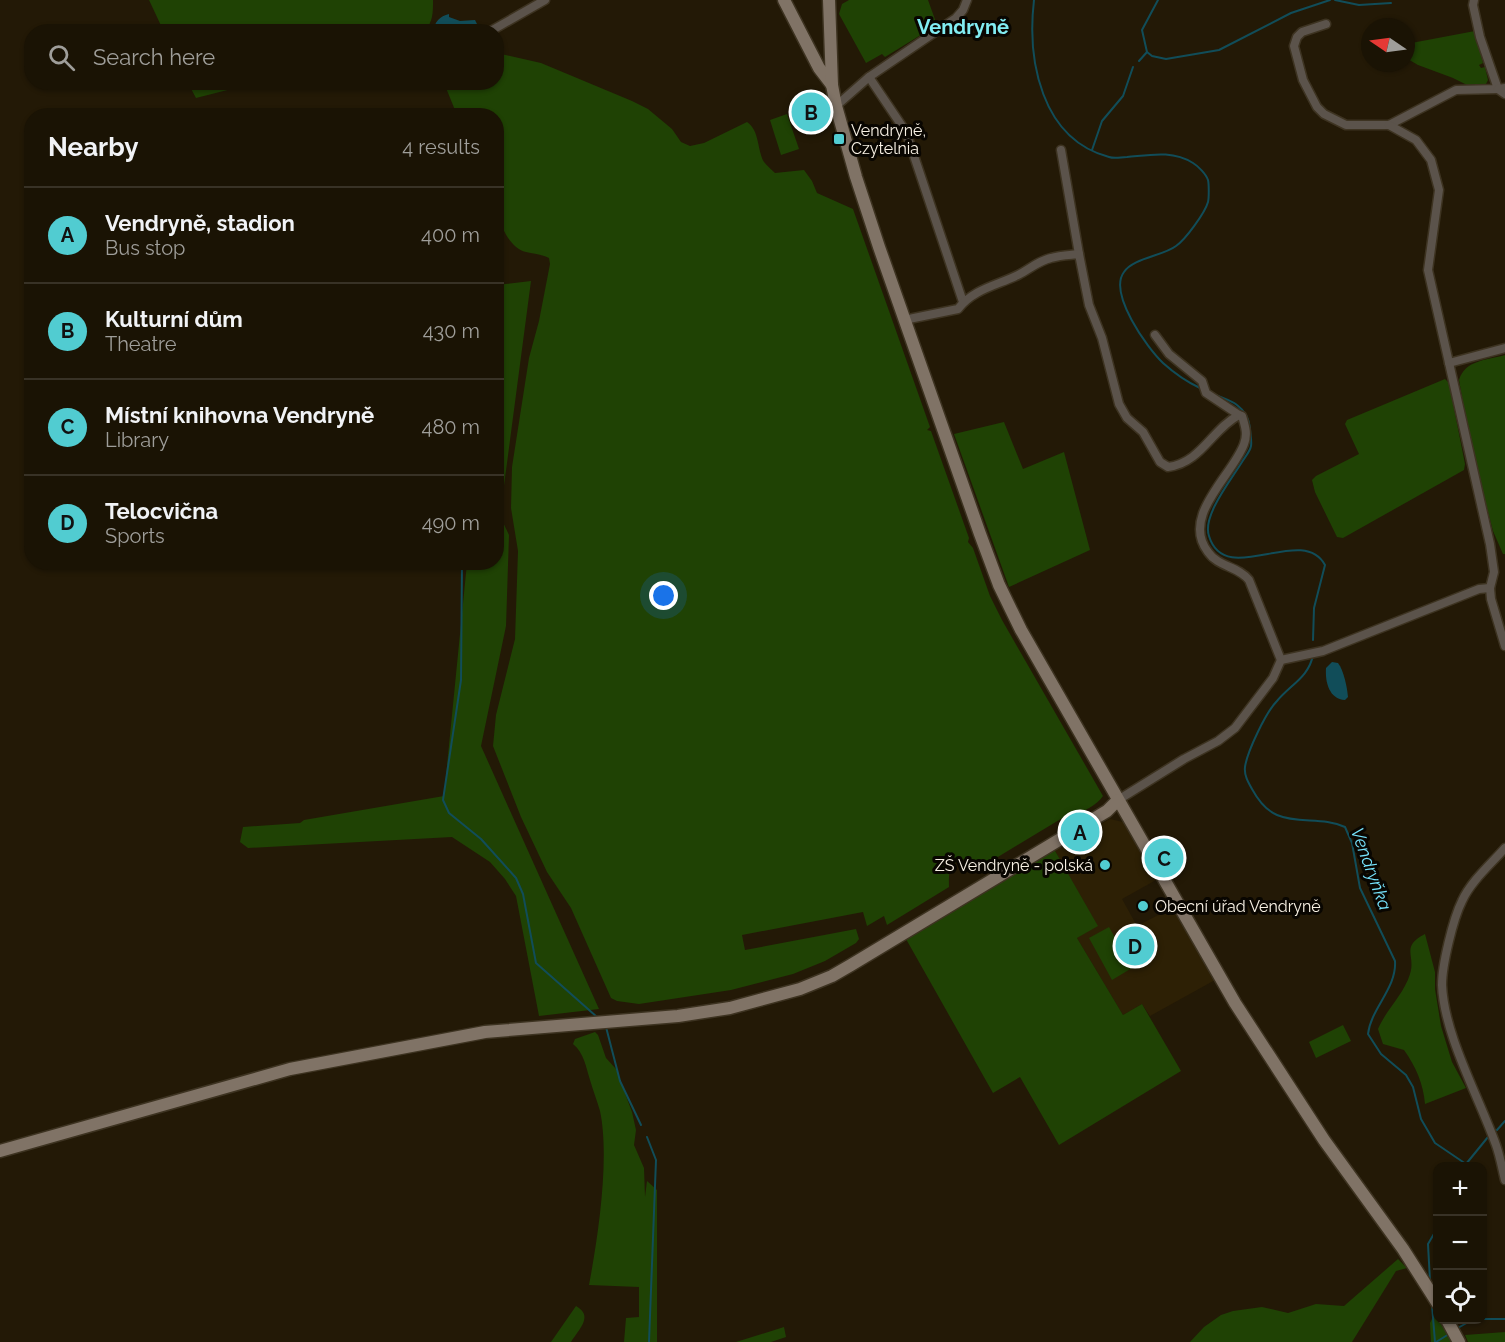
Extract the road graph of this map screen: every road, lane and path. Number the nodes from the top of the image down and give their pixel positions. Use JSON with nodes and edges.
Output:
{"nodes":[{"id":1,"x":545,"y":0,"type":"edge"},
{"id":2,"x":784,"y":0,"type":"edge"},
{"id":3,"x":830,"y":0,"type":"edge"},
{"id":4,"x":967,"y":0,"type":"edge"},
{"id":5,"x":1474,"y":0,"type":"edge"},
{"id":6,"x":503,"y":24,"type":"edge"},
{"id":7,"x":1326,"y":24,"type":"dead end"},
{"id":8,"x":869,"y":77,"type":"junction"},
{"id":9,"x":832,"y":85,"type":"junction"},
{"id":10,"x":1503,"y":90,"type":"edge"},
{"id":11,"x":836,"y":106,"type":"junction"},
{"id":12,"x":1389,"y":125,"type":"junction"},
{"id":13,"x":1061,"y":150,"type":"dead end"},
{"id":14,"x":1079,"y":254,"type":"junction"},
{"id":15,"x":963,"y":302,"type":"junction"},
{"id":16,"x":904,"y":320,"type":"junction"},
{"id":17,"x":1155,"y":335,"type":"dead end"},
{"id":18,"x":1505,"y":348,"type":"edge"},
{"id":19,"x":1449,"y":363,"type":"junction"},
{"id":20,"x":1239,"y":415,"type":"junction"},
{"id":21,"x":1490,"y":588,"type":"junction"},
{"id":22,"x":1505,"y":646,"type":"edge"},
{"id":23,"x":1281,"y":660,"type":"junction"},
{"id":24,"x":1118,"y":800,"type":"junction"},
{"id":25,"x":1505,"y":848,"type":"edge"},
{"id":26,"x":0,"y":1151,"type":"edge"},
{"id":27,"x":1505,"y":1180,"type":"edge"},
{"id":28,"x":1433,"y":1297,"type":"edge"}],
"edges":[{"from":1,"to":6,"type":"street"},
{"from":2,"to":9,"type":"street"},
{"from":3,"to":9,"type":"street"},
{"from":4,"to":8,"type":"street"},
{"from":5,"to":10,"type":"street"},
{"from":7,"to":12,"type":"street"},
{"from":8,"to":11,"type":"street"},
{"from":8,"to":15,"type":"street"},
{"from":9,"to":11,"type":"street"},
{"from":10,"to":12,"type":"street"},
{"from":11,"to":16,"type":"street"},
{"from":12,"to":19,"type":"street"},
{"from":13,"to":14,"type":"street"},
{"from":14,"to":15,"type":"street"},
{"from":14,"to":20,"type":"street"},
{"from":15,"to":16,"type":"street"},
{"from":16,"to":24,"type":"street"},
{"from":17,"to":20,"type":"street"},
{"from":18,"to":19,"type":"street"},
{"from":19,"to":21,"type":"street"},
{"from":20,"to":23,"type":"street"},
{"from":21,"to":22,"type":"street"},
{"from":21,"to":23,"type":"street"},
{"from":23,"to":24,"type":"street"},
{"from":24,"to":26,"type":"street"},
{"from":24,"to":28,"type":"street"},
{"from":25,"to":27,"type":"street"}]}
